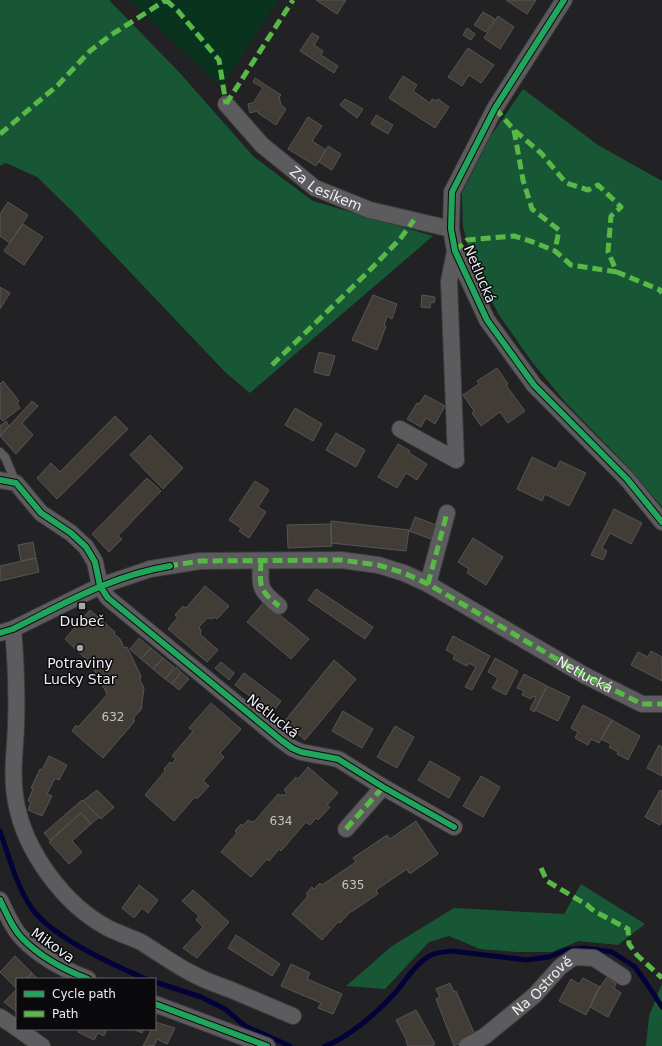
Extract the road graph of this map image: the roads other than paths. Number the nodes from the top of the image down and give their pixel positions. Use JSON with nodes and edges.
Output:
{"nodes":[{"id":1,"x":564,"y":0,"type":"edge"},
{"id":2,"x":226,"y":104,"type":"dead end"},
{"id":3,"x":451,"y":229,"type":"junction"},
{"id":4,"x":455,"y":251,"type":"junction"},
{"id":5,"x":400,"y":429,"type":"dead end"},
{"id":6,"x":0,"y":452,"type":"edge"},
{"id":7,"x":8,"y":482,"type":"edge"},
{"id":8,"x":447,"y":513,"type":"dead end"},
{"id":9,"x":662,"y":522,"type":"edge"},
{"id":10,"x":261,"y":561,"type":"junction"},
{"id":11,"x":428,"y":584,"type":"junction"},
{"id":12,"x":100,"y":586,"type":"junction"},
{"id":13,"x":279,"y":606,"type":"dead end"},
{"id":14,"x":6,"y":631,"type":"edge"},
{"id":15,"x":662,"y":704,"type":"edge"},
{"id":16,"x":383,"y":787,"type":"junction"},
{"id":17,"x":454,"y":827,"type":"dead end"},
{"id":18,"x":346,"y":829,"type":"dead end"},
{"id":19,"x":0,"y":900,"type":"edge"},
{"id":20,"x":623,"y":977,"type":"dead end"},
{"id":21,"x":85,"y":978,"type":"edge"},
{"id":22,"x":156,"y":1004,"type":"edge"},
{"id":23,"x":293,"y":1016,"type":"dead end"},
{"id":24,"x":0,"y":1017,"type":"edge"},
{"id":25,"x":16,"y":1028,"type":"edge"},
{"id":26,"x":18,"y":1030,"type":"edge"},
{"id":27,"x":42,"y":1046,"type":"edge"},
{"id":28,"x":267,"y":1046,"type":"edge"},
{"id":29,"x":466,"y":1046,"type":"edge"}],
"edges":[{"from":1,"to":3,"type":"street","name":"Netlucká"},
{"from":2,"to":3,"type":"street","name":"Za Lesíkem"},
{"from":3,"to":4,"type":"street","name":"Netlucká"},
{"from":4,"to":5,"type":"street"},
{"from":4,"to":9,"type":"street","name":"Netlucká"},
{"from":6,"to":7,"type":"lane","name":"Netlucká"},
{"from":7,"to":12,"type":"street","name":"Netlucká"},
{"from":8,"to":11,"type":"street"},
{"from":10,"to":11,"type":"street","name":"Netlucká"},
{"from":10,"to":12,"type":"street","name":"Netlucká"},
{"from":10,"to":13,"type":"street"},
{"from":11,"to":15,"type":"street","name":"Netlucká"},
{"from":12,"to":14,"type":"street","name":"Netlucká"},
{"from":12,"to":16,"type":"street","name":"Netlucká"},
{"from":14,"to":23,"type":"street"},
{"from":16,"to":17,"type":"street","name":"Netlucká"},
{"from":16,"to":18,"type":"street"},
{"from":19,"to":21,"type":"street","name":"Mikova"},
{"from":20,"to":29,"type":"street","name":"Na Ostrově"},
{"from":22,"to":28,"type":"street"},
{"from":24,"to":25,"type":"street"},
{"from":26,"to":27,"type":"street"}]}
